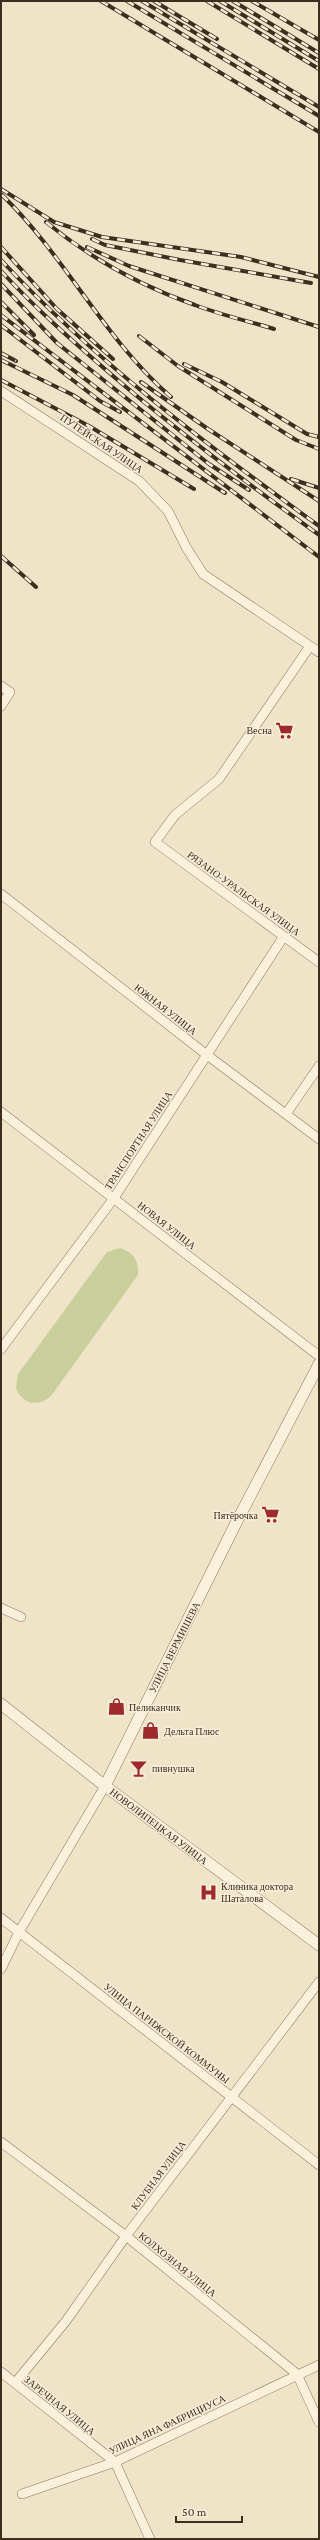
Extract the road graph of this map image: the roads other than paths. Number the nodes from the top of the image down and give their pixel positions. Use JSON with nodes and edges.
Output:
{"nodes":[{"id":1,"x":1,"y":391,"type":"edge"},
{"id":2,"x":310,"y":646,"type":"junction"},
{"id":3,"x":319,"y":652,"type":"edge"},
{"id":4,"x":1,"y":686,"type":"edge"},
{"id":5,"x":1,"y":706,"type":"edge"},
{"id":6,"x":1,"y":894,"type":"edge"},
{"id":7,"x":284,"y":936,"type":"junction"},
{"id":8,"x":319,"y":962,"type":"edge"},
{"id":9,"x":207,"y":1055,"type":"junction"},
{"id":10,"x":319,"y":1066,"type":"edge"},
{"id":11,"x":1,"y":1112,"type":"edge"},
{"id":12,"x":286,"y":1114,"type":"junction"},
{"id":13,"x":319,"y":1139,"type":"edge"},
{"id":14,"x":114,"y":1198,"type":"junction"},
{"id":15,"x":1,"y":1349,"type":"edge"},
{"id":16,"x":319,"y":1356,"type":"edge"},
{"id":17,"x":319,"y":1364,"type":"edge"},
{"id":18,"x":1,"y":1608,"type":"edge"},
{"id":19,"x":21,"y":1617,"type":"dead end"},
{"id":20,"x":1,"y":1704,"type":"edge"},
{"id":21,"x":105,"y":1786,"type":"junction"},
{"id":22,"x":1,"y":1918,"type":"edge"},
{"id":23,"x":19,"y":1932,"type":"junction"},
{"id":24,"x":319,"y":1945,"type":"edge"},
{"id":25,"x":1,"y":1969,"type":"edge"},
{"id":26,"x":319,"y":1982,"type":"edge"},
{"id":27,"x":231,"y":2097,"type":"junction"},
{"id":28,"x":1,"y":2142,"type":"edge"},
{"id":29,"x":319,"y":2165,"type":"edge"},
{"id":30,"x":126,"y":2236,"type":"junction"},
{"id":31,"x":319,"y":2365,"type":"edge"},
{"id":32,"x":1,"y":2372,"type":"edge"},
{"id":33,"x":297,"y":2374,"type":"junction"},
{"id":34,"x":15,"y":2383,"type":"junction"},
{"id":35,"x":319,"y":2422,"type":"edge"},
{"id":36,"x":115,"y":2462,"type":"junction"},
{"id":37,"x":22,"y":2494,"type":"dead end"},
{"id":38,"x":150,"y":2539,"type":"edge"}],
"edges":[{"from":1,"to":2,"type":"street","name":"ПУТЕЙСКАЯ УЛИЦА"},
{"from":2,"to":3,"type":"street","name":"ПУТЕЙСКАЯ УЛИЦА"},
{"from":2,"to":7,"type":"street","name":"РЯЗАНО-УРАЛЬСКАЯ УЛИЦА"},
{"from":4,"to":5,"type":"street"},
{"from":6,"to":9,"type":"street","name":"ЮЖНАЯ УЛИЦА"},
{"from":7,"to":8,"type":"street","name":"РЯЗАНО-УРАЛЬСКАЯ УЛИЦА"},
{"from":7,"to":9,"type":"street","name":"ТРАНСПОРТНАЯ УЛИЦА"},
{"from":9,"to":12,"type":"street","name":"ЮЖНАЯ УЛИЦА"},
{"from":9,"to":14,"type":"street","name":"ТРАНСПОРТНАЯ УЛИЦА"},
{"from":10,"to":12,"type":"street"},
{"from":11,"to":14,"type":"street","name":"НОВАЯ УЛИЦА"},
{"from":12,"to":13,"type":"street","name":"ЮЖНАЯ УЛИЦА"},
{"from":14,"to":15,"type":"street","name":"ТРАНСПОРТНАЯ УЛИЦА"},
{"from":14,"to":16,"type":"street","name":"НОВАЯ УЛИЦА"},
{"from":17,"to":21,"type":"street","name":"УЛИЦА ВЕРМИШЕВА"},
{"from":18,"to":19,"type":"street"},
{"from":20,"to":21,"type":"street","name":"НОВОЛИПЕЦКАЯ УЛИЦА"},
{"from":21,"to":23,"type":"street","name":"УЛИЦА ВЕРМИШЕВА"},
{"from":21,"to":24,"type":"street","name":"НОВОЛИПЕЦКАЯ УЛИЦА"},
{"from":22,"to":23,"type":"street","name":"УЛИЦА ПАРИЖСКОЙ КОММУНЫ"},
{"from":23,"to":25,"type":"street","name":"УЛИЦА ВЕРМИШЕВА"},
{"from":23,"to":27,"type":"street","name":"УЛИЦА ПАРИЖСКОЙ КОММУНЫ"},
{"from":26,"to":27,"type":"street","name":"КЛУБНАЯ УЛИЦА"},
{"from":27,"to":29,"type":"street","name":"УЛИЦА ПАРИЖСКОЙ КОММУНЫ"},
{"from":27,"to":30,"type":"street","name":"КЛУБНАЯ УЛИЦА"},
{"from":28,"to":30,"type":"street","name":"КОЛХОЗНАЯ УЛИЦА"},
{"from":30,"to":33,"type":"street","name":"КОЛХОЗНАЯ УЛИЦА"},
{"from":30,"to":34,"type":"street","name":"КЛУБНАЯ УЛИЦА"},
{"from":31,"to":33,"type":"street","name":"УЛИЦА ЯНА ФАБРИЦИУСА"},
{"from":32,"to":34,"type":"street","name":"ЗАРЕЧНАЯ УЛИЦА"},
{"from":33,"to":35,"type":"street","name":"КОЛХОЗНАЯ УЛИЦА"},
{"from":33,"to":36,"type":"street","name":"УЛИЦА ЯНА ФАБРИЦИУСА"},
{"from":34,"to":36,"type":"street","name":"ЗАРЕЧНАЯ УЛИЦА"},
{"from":36,"to":37,"type":"street","name":"УЛИЦА ЯНА ФАБРИЦИУСА"},
{"from":36,"to":38,"type":"street","name":"ЗАРЕЧНАЯ УЛИЦА"}]}
